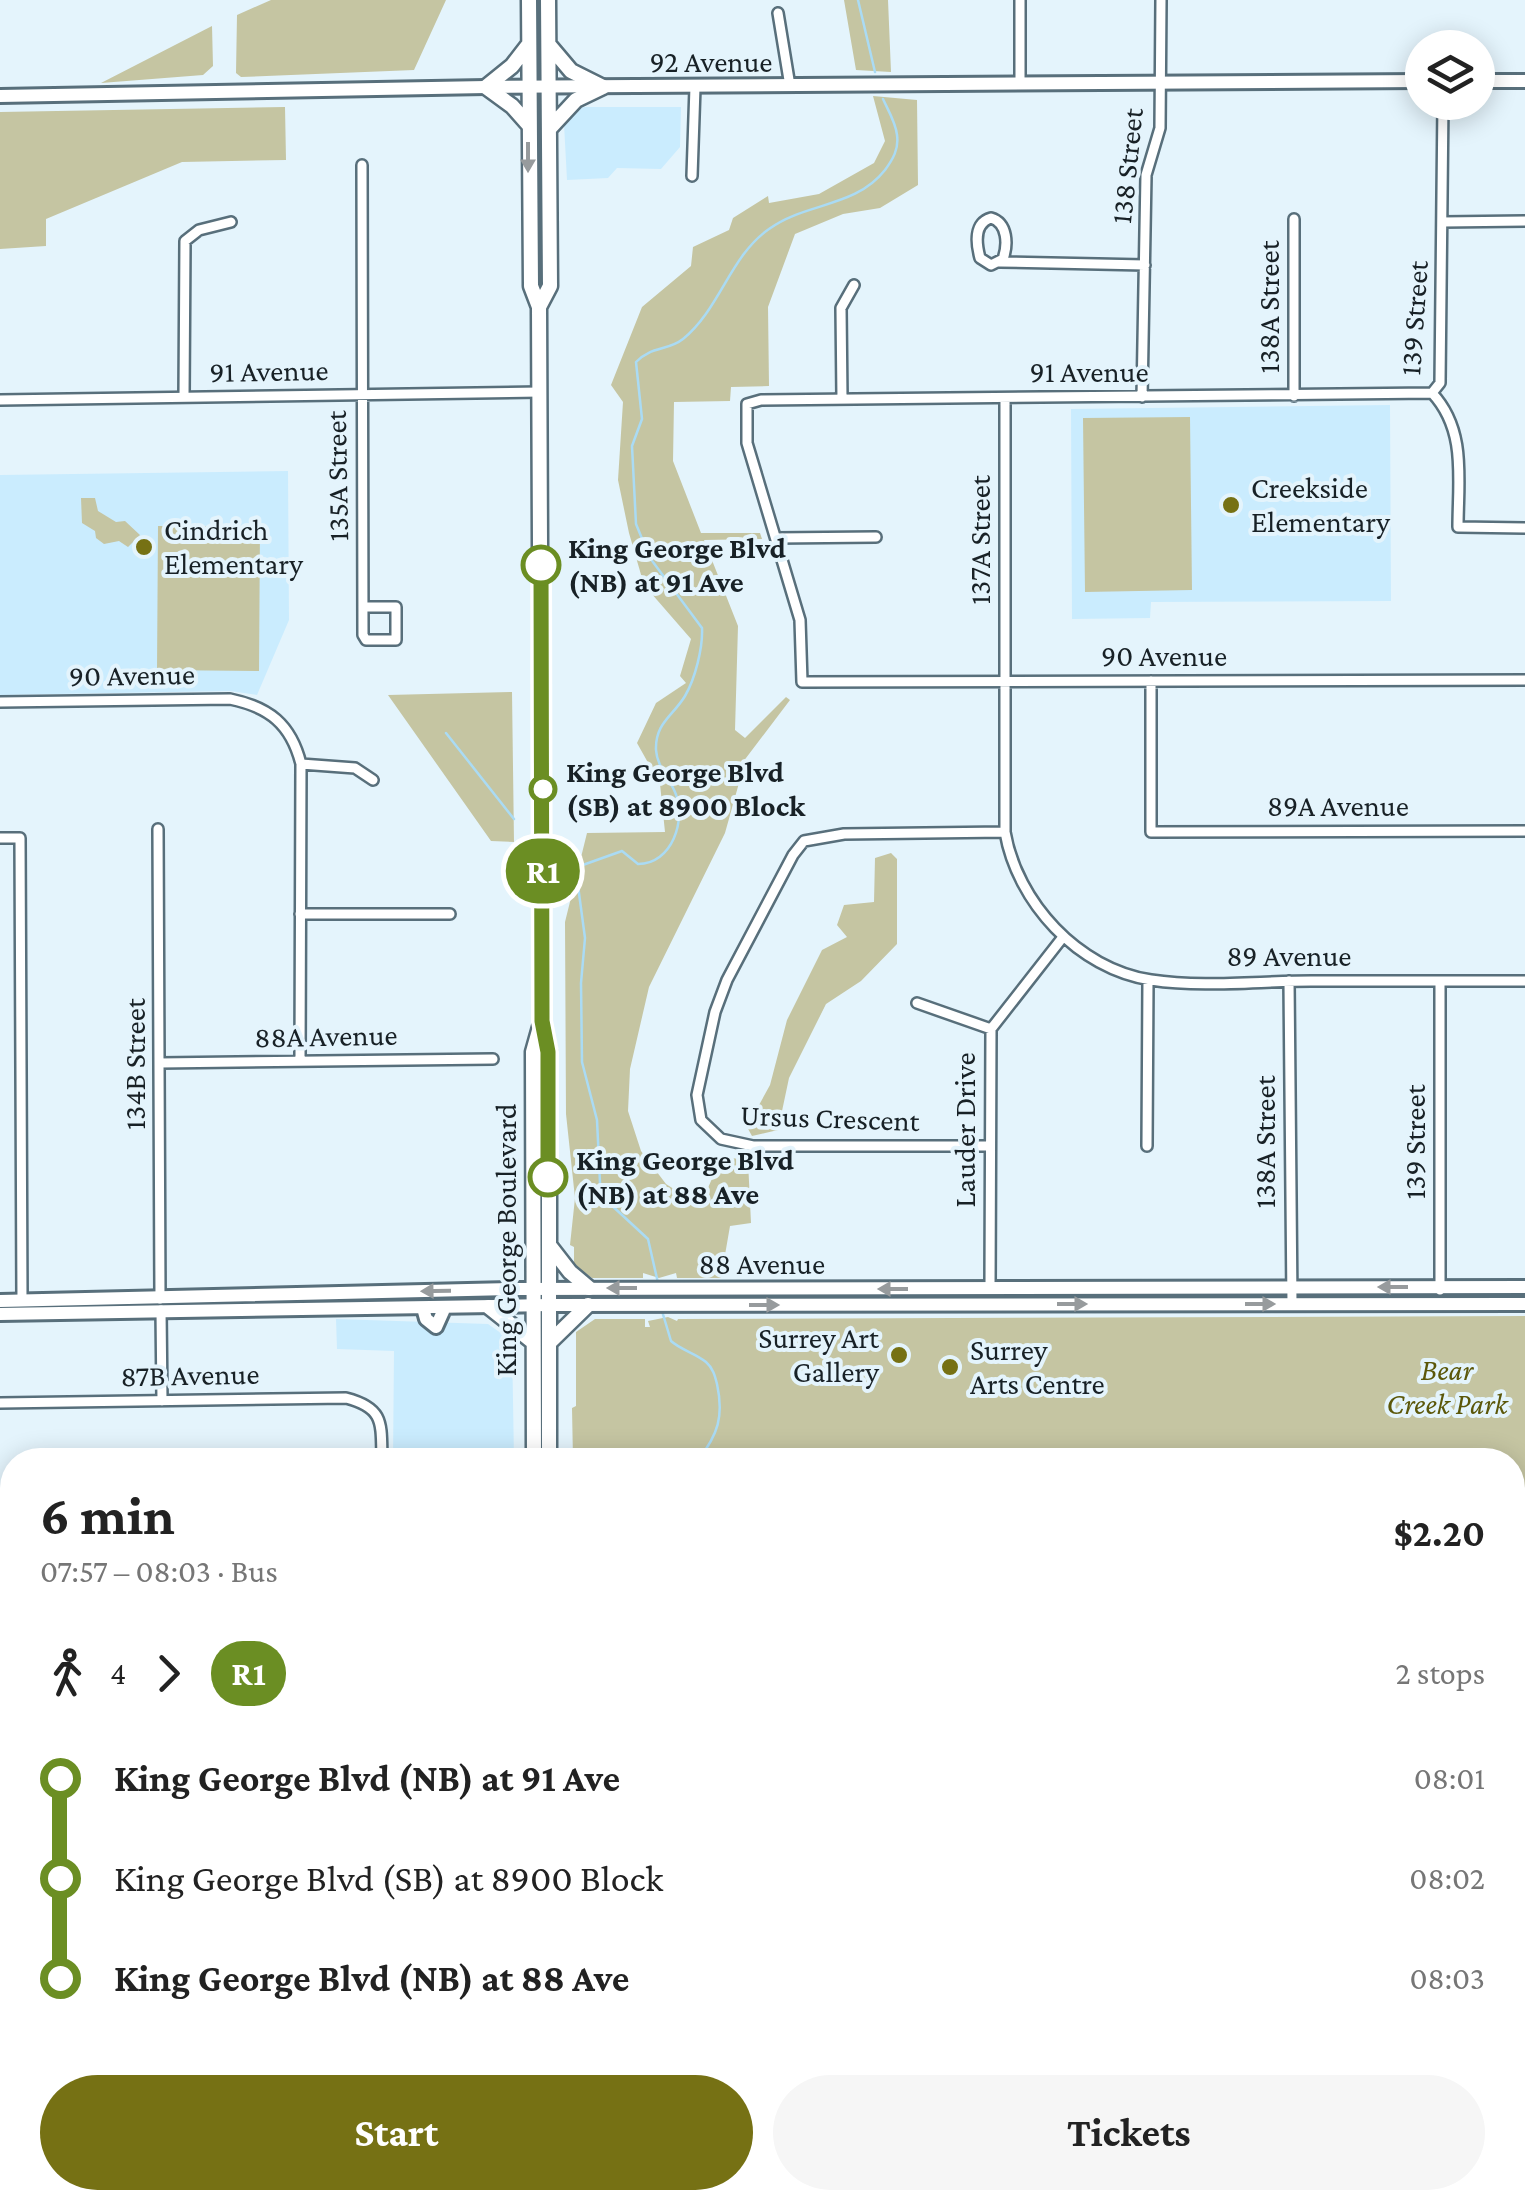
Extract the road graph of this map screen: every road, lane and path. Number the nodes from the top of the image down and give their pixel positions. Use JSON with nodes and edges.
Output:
{"nodes":[{"id":1,"x":529,"y":0,"type":"edge"},
{"id":2,"x":548,"y":0,"type":"edge"},
{"id":3,"x":1020,"y":0,"type":"edge"},
{"id":4,"x":1162,"y":0,"type":"edge"},
{"id":5,"x":778,"y":14,"type":"dead end"},
{"id":6,"x":530,"y":43,"type":"junction"},
{"id":7,"x":549,"y":44,"type":"junction"},
{"id":8,"x":1405,"y":81,"type":"edge"},
{"id":9,"x":1495,"y":81,"type":"edge"},
{"id":10,"x":1525,"y":81,"type":"edge"},
{"id":11,"x":1160,"y":83,"type":"junction"},
{"id":12,"x":1020,"y":84,"type":"junction"},
{"id":13,"x":695,"y":86,"type":"junction"},
{"id":14,"x":790,"y":86,"type":"junction"},
{"id":15,"x":486,"y":87,"type":"junction"},
{"id":16,"x":530,"y":87,"type":"junction"},
{"id":17,"x":603,"y":87,"type":"junction"},
{"id":18,"x":549,"y":88,"type":"junction"},
{"id":19,"x":0,"y":96,"type":"edge"},
{"id":20,"x":1443,"y":120,"type":"edge"},
{"id":21,"x":528,"y":124,"type":"junction"},
{"id":22,"x":549,"y":129,"type":"junction"},
{"id":23,"x":362,"y":165,"type":"dead end"},
{"id":24,"x":692,"y":176,"type":"dead end"},
{"id":25,"x":1294,"y":219,"type":"dead end"},
{"id":26,"x":1525,"y":221,"type":"edge"},
{"id":27,"x":231,"y":222,"type":"dead end"},
{"id":28,"x":1443,"y":222,"type":"junction"},
{"id":29,"x":1000,"y":262,"type":"junction"},
{"id":30,"x":1144,"y":265,"type":"junction"},
{"id":31,"x":854,"y":286,"type":"dead end"},
{"id":32,"x":539,"y":307,"type":"junction"},
{"id":33,"x":540,"y":392,"type":"junction"},
{"id":34,"x":1432,"y":393,"type":"junction"},
{"id":35,"x":361,"y":394,"type":"junction"},
{"id":36,"x":1294,"y":396,"type":"junction"},
{"id":37,"x":184,"y":397,"type":"junction"},
{"id":38,"x":1142,"y":397,"type":"junction"},
{"id":39,"x":1004,"y":398,"type":"junction"},
{"id":40,"x":842,"y":399,"type":"junction"},
{"id":41,"x":0,"y":400,"type":"edge"},
{"id":42,"x":1525,"y":528,"type":"edge"},
{"id":43,"x":876,"y":537,"type":"dead end"},
{"id":44,"x":776,"y":538,"type":"junction"},
{"id":45,"x":363,"y":606,"type":"junction"},
{"id":46,"x":1525,"y":680,"type":"edge"},
{"id":47,"x":1151,"y":681,"type":"junction"},
{"id":48,"x":1006,"y":682,"type":"junction"},
{"id":49,"x":0,"y":702,"type":"edge"},
{"id":50,"x":301,"y":764,"type":"junction"},
{"id":51,"x":373,"y":780,"type":"dead end"},
{"id":52,"x":158,"y":829,"type":"dead end"},
{"id":53,"x":1525,"y":831,"type":"edge"},
{"id":54,"x":1005,"y":832,"type":"junction"},
{"id":55,"x":0,"y":838,"type":"edge"},
{"id":56,"x":300,"y":914,"type":"junction"},
{"id":57,"x":450,"y":914,"type":"dead end"},
{"id":58,"x":1064,"y":937,"type":"junction"},
{"id":59,"x":1148,"y":980,"type":"junction"},
{"id":60,"x":1289,"y":981,"type":"junction"},
{"id":61,"x":1440,"y":981,"type":"junction"},
{"id":62,"x":1525,"y":981,"type":"edge"},
{"id":63,"x":917,"y":1002,"type":"dead end"},
{"id":64,"x":542,"y":1021,"type":"junction"},
{"id":65,"x":990,"y":1029,"type":"junction"},
{"id":66,"x":493,"y":1059,"type":"dead end"},
{"id":67,"x":300,"y":1061,"type":"junction"},
{"id":68,"x":160,"y":1063,"type":"junction"},
{"id":69,"x":990,"y":1146,"type":"junction"},
{"id":70,"x":1146,"y":1146,"type":"dead end"},
{"id":71,"x":549,"y":1244,"type":"junction"},
{"id":72,"x":1525,"y":1287,"type":"edge"},
{"id":73,"x":589,"y":1288,"type":"junction"},
{"id":74,"x":990,"y":1288,"type":"junction"},
{"id":75,"x":1292,"y":1288,"type":"junction"},
{"id":76,"x":1440,"y":1288,"type":"junction"},
{"id":77,"x":541,"y":1289,"type":"junction"},
{"id":78,"x":0,"y":1302,"type":"edge"},
{"id":79,"x":22,"y":1302,"type":"junction"},
{"id":80,"x":1440,"y":1303,"type":"junction"},
{"id":81,"x":974,"y":1304,"type":"junction"},
{"id":82,"x":1292,"y":1304,"type":"junction"},
{"id":83,"x":1525,"y":1304,"type":"edge"},
{"id":84,"x":161,"y":1305,"type":"junction"},
{"id":85,"x":588,"y":1305,"type":"junction"},
{"id":86,"x":541,"y":1306,"type":"junction"},
{"id":87,"x":489,"y":1307,"type":"junction"},
{"id":88,"x":0,"y":1314,"type":"edge"},
{"id":89,"x":541,"y":1342,"type":"junction"},
{"id":90,"x":162,"y":1401,"type":"junction"},
{"id":91,"x":0,"y":1402,"type":"edge"},
{"id":92,"x":382,"y":1448,"type":"edge"},
{"id":93,"x":535,"y":1448,"type":"edge"},
{"id":94,"x":548,"y":1448,"type":"edge"}],
"edges":[{"from":1,"to":6,"type":"main road","name":"King George Boulevard"},
{"from":2,"to":7,"type":"main road","name":"King George Boulevard"},
{"from":3,"to":12,"type":"street"},
{"from":4,"to":11,"type":"street","name":"138 Street"},
{"from":5,"to":14,"type":"street"},
{"from":6,"to":15,"type":"main road"},
{"from":6,"to":16,"type":"main road","name":"King George Boulevard"},
{"from":7,"to":17,"type":"main road"},
{"from":7,"to":18,"type":"main road","name":"King George Boulevard"},
{"from":8,"to":11,"type":"main road","name":"92 Avenue"},
{"from":9,"to":10,"type":"main road"},
{"from":11,"to":12,"type":"main road","name":"92 Avenue"},
{"from":11,"to":30,"type":"street","name":"138 Street"},
{"from":12,"to":14,"type":"main road","name":"92 Avenue"},
{"from":13,"to":14,"type":"main road","name":"92 Avenue"},
{"from":13,"to":17,"type":"main road","name":"92 Avenue"},
{"from":13,"to":24,"type":"street"},
{"from":15,"to":16,"type":"main road","name":"92 Avenue"},
{"from":15,"to":19,"type":"main road","name":"92 Avenue"},
{"from":15,"to":21,"type":"main road"},
{"from":16,"to":18,"type":"main road","name":"92 Avenue"},
{"from":16,"to":21,"type":"main road","name":"King George Boulevard"},
{"from":17,"to":18,"type":"main road","name":"92 Avenue"},
{"from":17,"to":22,"type":"main road"},
{"from":18,"to":22,"type":"main road","name":"King George Boulevard"},
{"from":20,"to":28,"type":"street","name":"139 Street"},
{"from":21,"to":32,"type":"main road","name":"King George Boulevard","one_way":true},
{"from":22,"to":32,"type":"main road","name":"King George Boulevard"},
{"from":23,"to":35,"type":"street","name":"135A Street"},
{"from":25,"to":36,"type":"street","name":"138A Street"},
{"from":26,"to":28,"type":"street"},
{"from":27,"to":37,"type":"street"},
{"from":28,"to":34,"type":"street","name":"139 Street"},
{"from":29,"to":29,"type":"street"},
{"from":29,"to":30,"type":"street"},
{"from":30,"to":38,"type":"street","name":"138 Street"},
{"from":31,"to":40,"type":"street"},
{"from":32,"to":33,"type":"main road","name":"King George Boulevard"},
{"from":33,"to":35,"type":"street","name":"91 Avenue"},
{"from":33,"to":64,"type":"main road","name":"King George Boulevard"},
{"from":34,"to":36,"type":"street","name":"91 Avenue"},
{"from":34,"to":42,"type":"street","name":"139 Street"},
{"from":35,"to":37,"type":"street","name":"91 Avenue"},
{"from":35,"to":45,"type":"street","name":"135A Street"},
{"from":36,"to":38,"type":"street","name":"91 Avenue"},
{"from":37,"to":41,"type":"street","name":"91 Avenue"},
{"from":38,"to":39,"type":"street","name":"91 Avenue"},
{"from":39,"to":40,"type":"street","name":"91 Avenue"},
{"from":39,"to":48,"type":"street","name":"137A Street"},
{"from":40,"to":44,"type":"street","name":"91 Avenue"},
{"from":43,"to":44,"type":"street"},
{"from":44,"to":48,"type":"street","name":"90 Avenue"},
{"from":45,"to":45,"type":"street","name":"135A Street"},
{"from":46,"to":47,"type":"street","name":"90 Avenue"},
{"from":47,"to":48,"type":"street","name":"90 Avenue"},
{"from":47,"to":53,"type":"street","name":"89A Avenue"},
{"from":48,"to":54,"type":"street","name":"137A Street"},
{"from":49,"to":50,"type":"street","name":"90 Avenue"},
{"from":50,"to":51,"type":"street"},
{"from":50,"to":56,"type":"street"},
{"from":52,"to":68,"type":"street","name":"134B Street"},
{"from":54,"to":58,"type":"street","name":"137A Street"},
{"from":54,"to":69,"type":"street","name":"Ursus Crescent"},
{"from":55,"to":79,"type":"street"},
{"from":56,"to":57,"type":"street"},
{"from":56,"to":67,"type":"street"},
{"from":58,"to":59,"type":"street","name":"89 Avenue"},
{"from":58,"to":65,"type":"street","name":"Lauder Drive"},
{"from":59,"to":60,"type":"street","name":"89 Avenue"},
{"from":59,"to":70,"type":"street"},
{"from":60,"to":61,"type":"street","name":"89 Avenue"},
{"from":60,"to":75,"type":"street","name":"138A Street"},
{"from":61,"to":62,"type":"street","name":"89 Avenue"},
{"from":61,"to":76,"type":"street","name":"139 Street"},
{"from":63,"to":65,"type":"street"},
{"from":64,"to":71,"type":"main road","name":"King George Boulevard"},
{"from":64,"to":77,"type":"main road","name":"King George Boulevard"},
{"from":65,"to":69,"type":"street","name":"Lauder Drive"},
{"from":66,"to":67,"type":"street","name":"88A Avenue"},
{"from":67,"to":68,"type":"street","name":"88A Avenue"},
{"from":68,"to":84,"type":"street","name":"134B Street"},
{"from":69,"to":74,"type":"street","name":"Lauder Drive"},
{"from":71,"to":73,"type":"main road"},
{"from":71,"to":77,"type":"main road","name":"King George Boulevard"},
{"from":72,"to":76,"type":"main road","name":"88 Avenue"},
{"from":74,"to":73,"type":"main road","name":"88 Avenue","one_way":true},
{"from":73,"to":77,"type":"main road","name":"88 Avenue"},
{"from":74,"to":75,"type":"main road","name":"88 Avenue"},
{"from":74,"to":81,"type":"main road"},
{"from":76,"to":75,"type":"main road","name":"88 Avenue","one_way":true},
{"from":75,"to":82,"type":"street","name":"138A Street"},
{"from":76,"to":80,"type":"street","name":"139 Street"},
{"from":77,"to":84,"type":"main road","name":"88 Avenue","one_way":true},
{"from":77,"to":86,"type":"main road","name":"King George Boulevard"},
{"from":78,"to":79,"type":"main road","name":"88 Avenue"},
{"from":79,"to":84,"type":"main road","name":"88 Avenue"},
{"from":80,"to":82,"type":"main road","name":"88 Avenue"},
{"from":80,"to":83,"type":"main road","name":"88 Avenue"},
{"from":81,"to":82,"type":"main road","name":"88 Avenue","one_way":true},
{"from":85,"to":81,"type":"main road","name":"88 Avenue","one_way":true},
{"from":84,"to":87,"type":"main road","name":"88 Avenue"},
{"from":84,"to":88,"type":"main road","name":"88 Avenue"},
{"from":84,"to":90,"type":"street","name":"134B Street"},
{"from":85,"to":86,"type":"main road","name":"88 Avenue"},
{"from":85,"to":89,"type":"main road"},
{"from":86,"to":87,"type":"main road","name":"88 Avenue"},
{"from":86,"to":89,"type":"main road","name":"King George Boulevard"},
{"from":87,"to":89,"type":"main road"},
{"from":89,"to":93,"type":"main road","name":"King George Boulevard"},
{"from":89,"to":94,"type":"main road","name":"King George Boulevard"},
{"from":90,"to":91,"type":"street","name":"87B Avenue"},
{"from":90,"to":92,"type":"street","name":"87B Avenue"}]}
